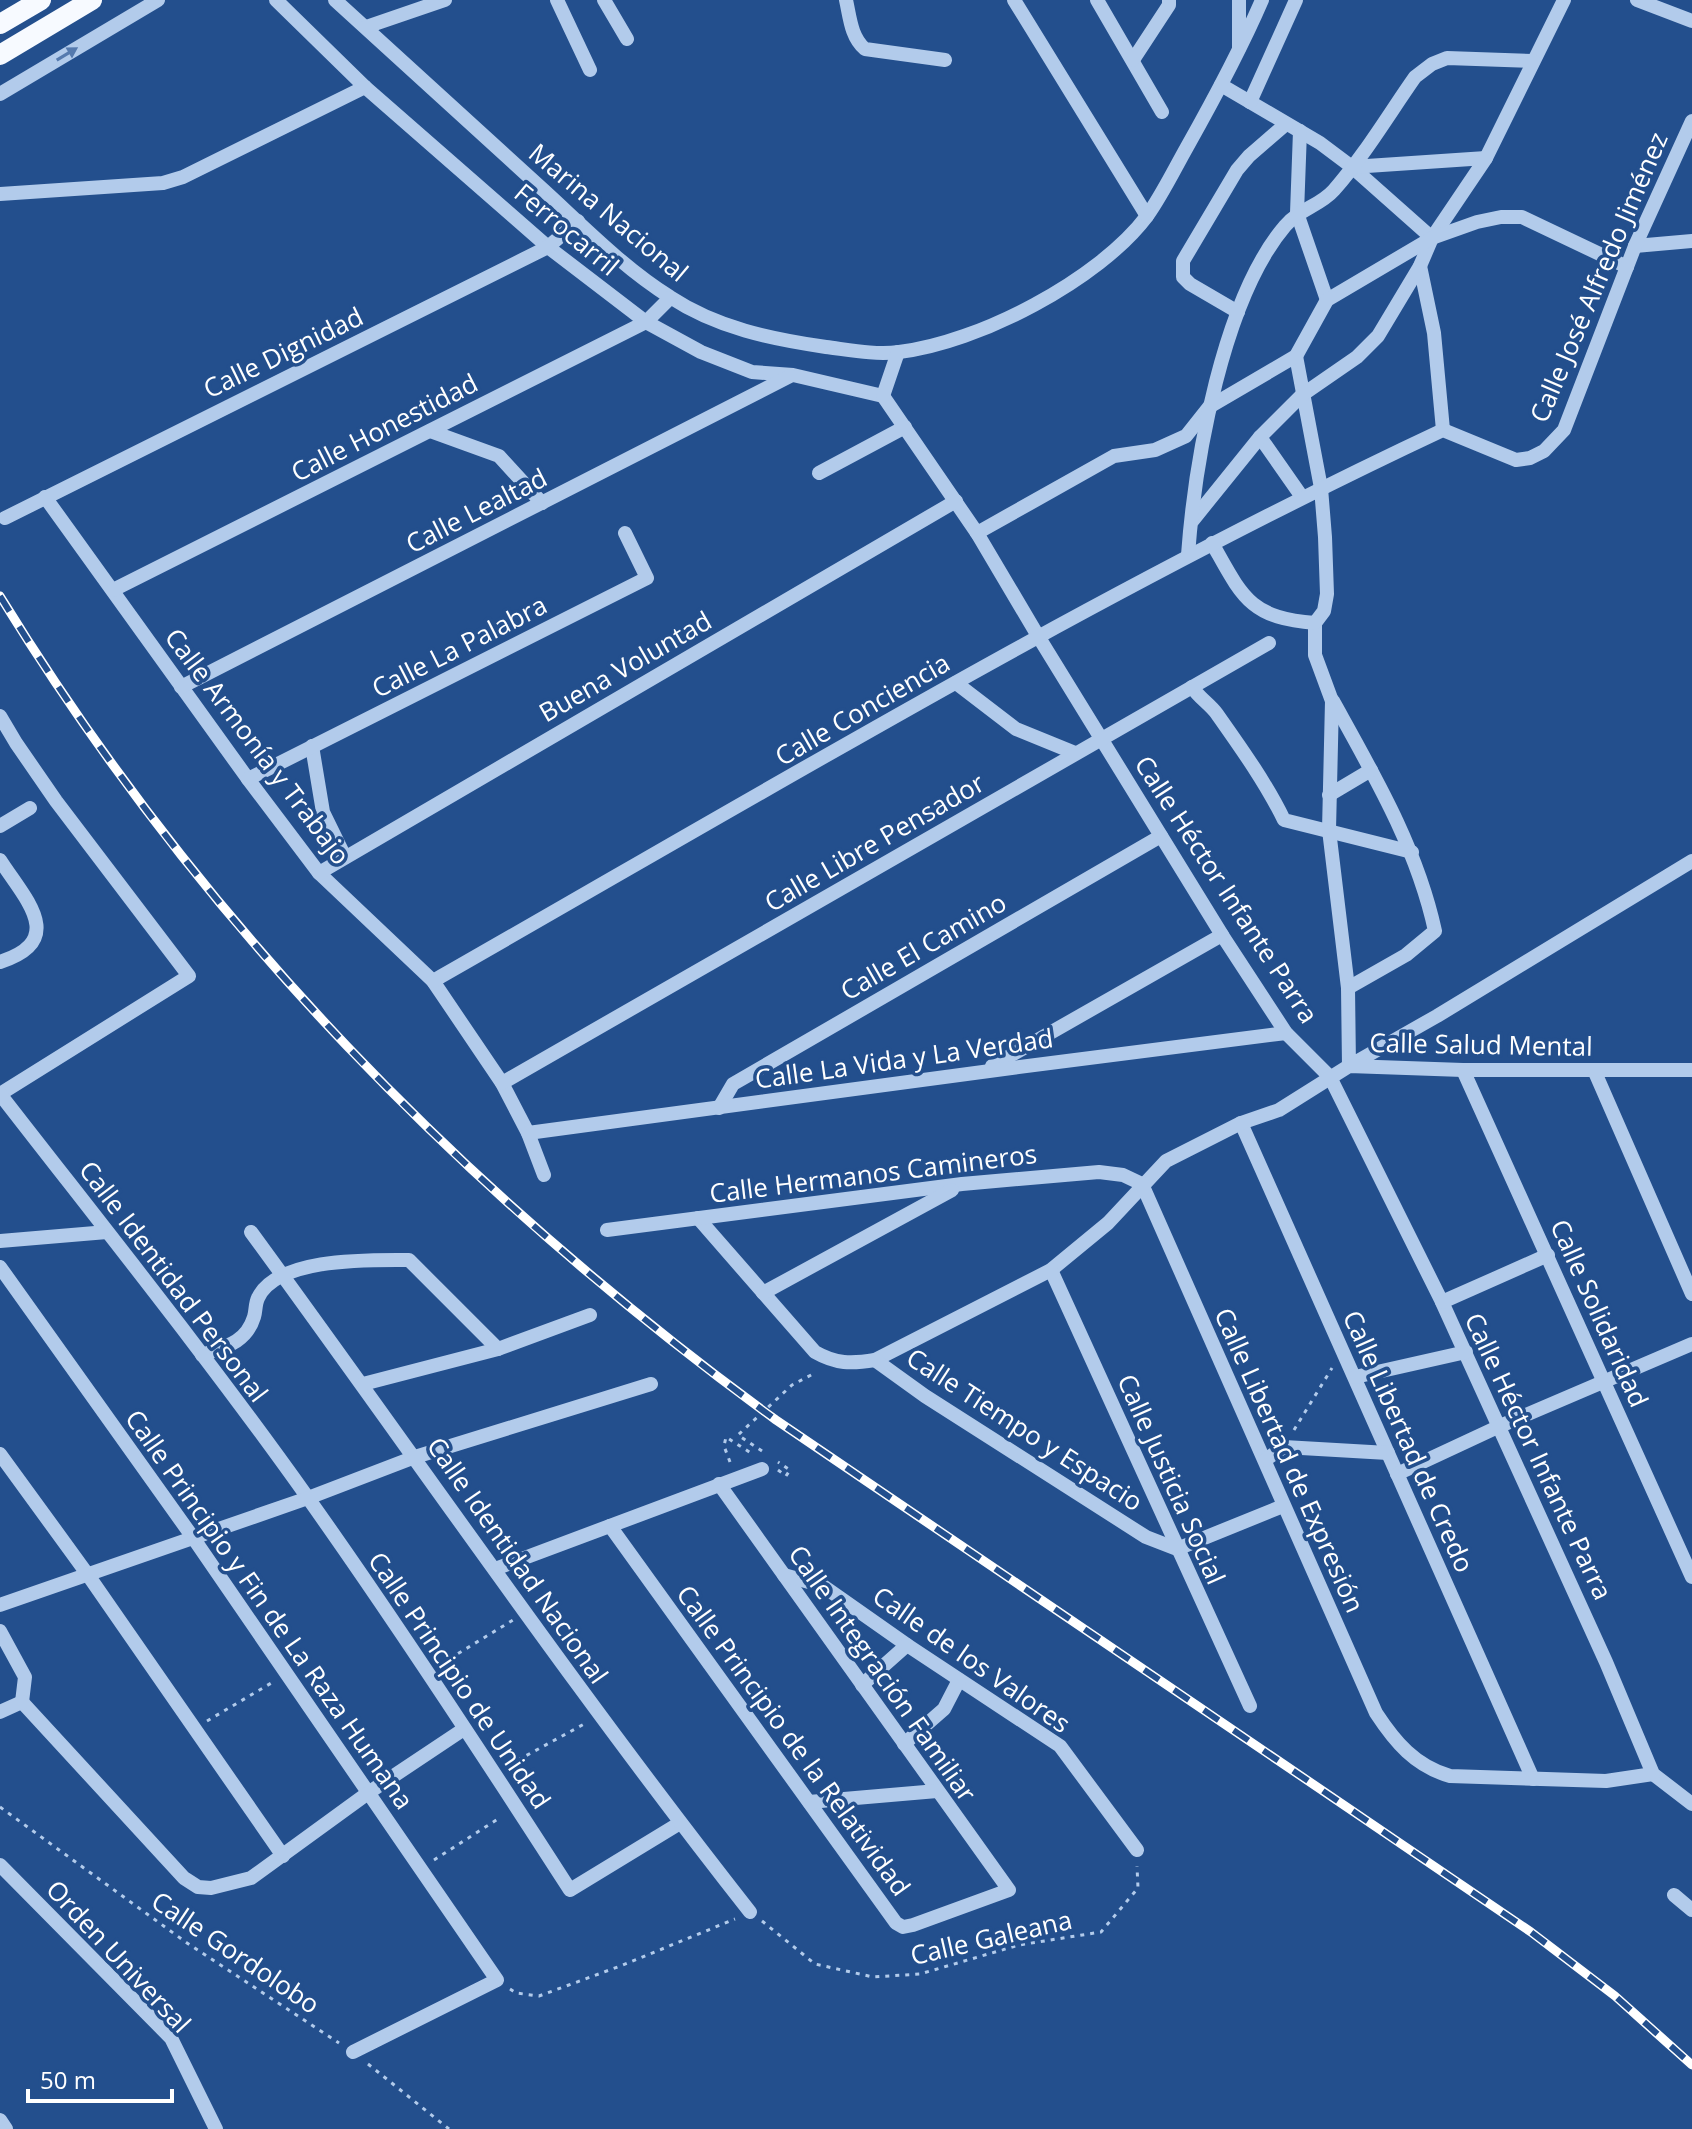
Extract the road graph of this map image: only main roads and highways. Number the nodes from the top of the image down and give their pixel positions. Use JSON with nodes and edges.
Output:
{"nodes":[{"id":1,"x":41,"y":0,"type":"edge"},
{"id":2,"x":92,"y":0,"type":"edge"},
{"id":3,"x":0,"y":24,"type":"edge"},
{"id":4,"x":0,"y":55,"type":"edge"}],
"edges":[{"from":1,"to":3,"type":"main road"},
{"from":2,"to":4,"type":"main road"}]}
